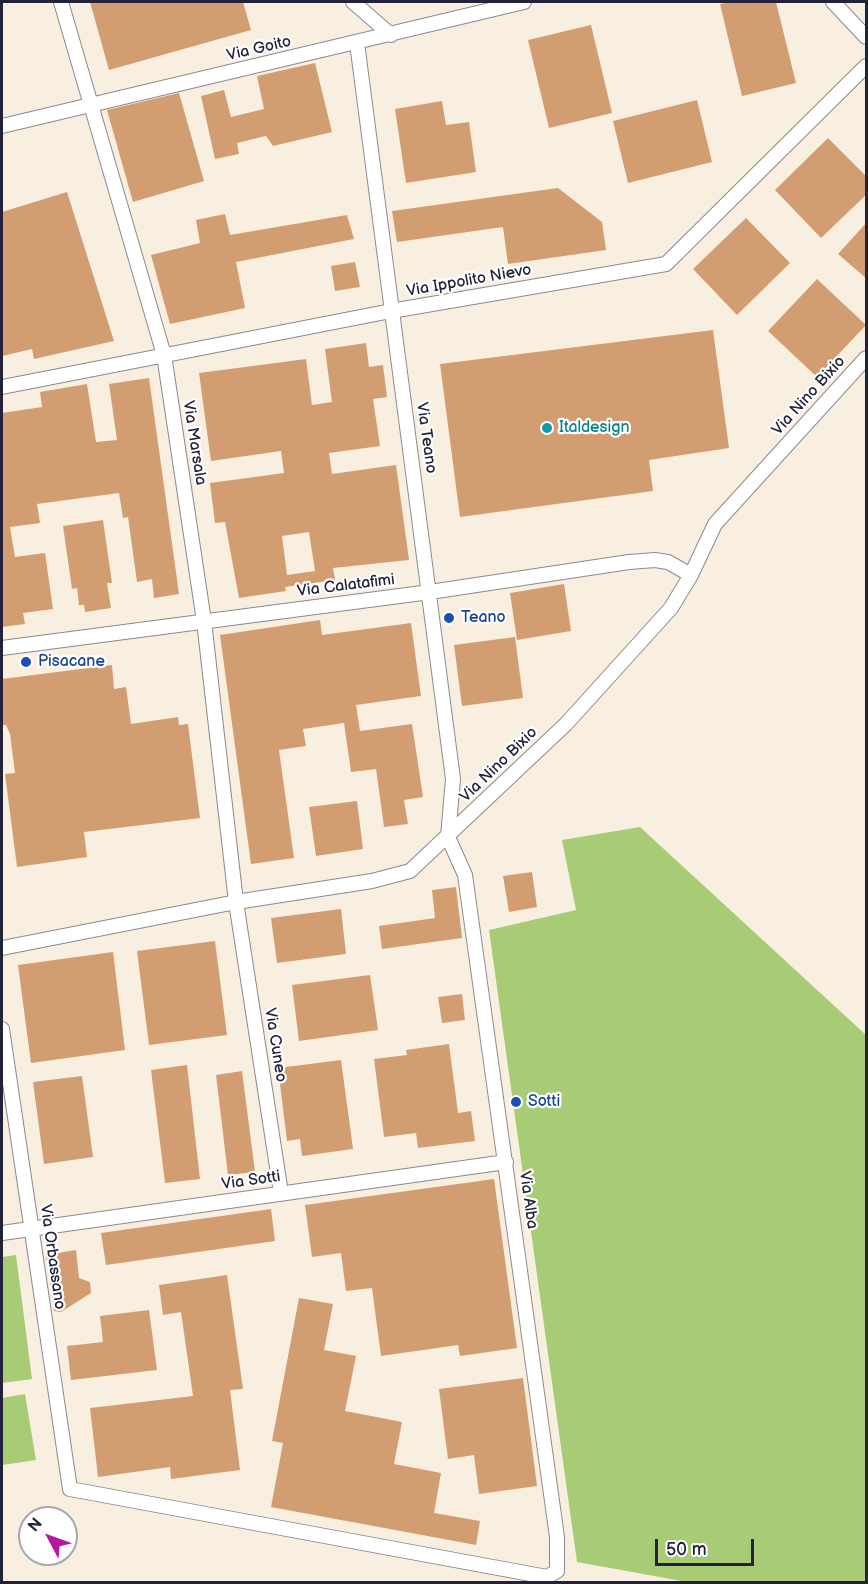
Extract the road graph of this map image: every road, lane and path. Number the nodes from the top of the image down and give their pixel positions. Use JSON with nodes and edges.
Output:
{"nodes":[{"id":1,"x":61,"y":2,"type":"edge"},
{"id":2,"x":353,"y":2,"type":"edge"},
{"id":3,"x":524,"y":2,"type":"edge"},
{"id":4,"x":833,"y":2,"type":"edge"},
{"id":5,"x":391,"y":35,"type":"junction"},
{"id":6,"x":867,"y":37,"type":"edge"},
{"id":7,"x":357,"y":43,"type":"junction"},
{"id":8,"x":867,"y":66,"type":"edge"},
{"id":9,"x":91,"y":104,"type":"junction"},
{"id":10,"x":2,"y":126,"type":"edge"},
{"id":11,"x":391,"y":311,"type":"junction"},
{"id":12,"x":164,"y":355,"type":"junction"},
{"id":13,"x":867,"y":358,"type":"edge"},
{"id":14,"x":2,"y":387,"type":"edge"},
{"id":15,"x":691,"y":575,"type":"junction"},
{"id":16,"x":430,"y":592,"type":"junction"},
{"id":17,"x":204,"y":621,"type":"junction"},
{"id":18,"x":2,"y":648,"type":"edge"},
{"id":19,"x":448,"y":837,"type":"junction"},
{"id":20,"x":236,"y":902,"type":"junction"},
{"id":21,"x":2,"y":948,"type":"edge"},
{"id":22,"x":2,"y":1029,"type":"edge"},
{"id":23,"x":506,"y":1162,"type":"junction"},
{"id":24,"x":281,"y":1193,"type":"junction"},
{"id":25,"x":31,"y":1228,"type":"junction"},
{"id":26,"x":2,"y":1233,"type":"edge"},
{"id":27,"x":70,"y":1489,"type":"joint"}],
"edges":[{"from":1,"to":9,"type":"street","name":"Via Marsala"},
{"from":2,"to":5,"type":"street"},
{"from":3,"to":5,"type":"street","name":"Via Goito"},
{"from":4,"to":6,"type":"street"},
{"from":5,"to":7,"type":"street","name":"Via Goito"},
{"from":7,"to":9,"type":"street","name":"Via Goito"},
{"from":7,"to":11,"type":"street","name":"Via Teano"},
{"from":8,"to":11,"type":"street","name":"Via Ippolito Nievo"},
{"from":9,"to":10,"type":"street","name":"Via Goito"},
{"from":9,"to":12,"type":"street","name":"Via Marsala"},
{"from":11,"to":12,"type":"street","name":"Via Ippolito Nievo"},
{"from":11,"to":16,"type":"street","name":"Via Teano"},
{"from":12,"to":14,"type":"street","name":"Via Ippolito Nievo"},
{"from":12,"to":17,"type":"street","name":"Via Marsala"},
{"from":13,"to":15,"type":"street","name":"Via Nino Bixio"},
{"from":15,"to":16,"type":"street","name":"Via Calatafimi"},
{"from":15,"to":19,"type":"street","name":"Via Nino Bixio"},
{"from":16,"to":17,"type":"street","name":"Via Calatafimi"},
{"from":16,"to":19,"type":"street","name":"Via Teano"},
{"from":17,"to":18,"type":"street","name":"Via Calatafimi"},
{"from":17,"to":20,"type":"street","name":"Via Marsala"},
{"from":19,"to":20,"type":"street","name":"Via Nino Bixio"},
{"from":19,"to":23,"type":"street","name":"Via Alba"},
{"from":20,"to":21,"type":"street","name":"Via Nino Bixio"},
{"from":20,"to":24,"type":"street","name":"Via Cuneo"},
{"from":22,"to":25,"type":"street","name":"Via Orbassano"},
{"from":23,"to":24,"type":"street","name":"Via Sotti"},
{"from":23,"to":27,"type":"street","name":"Via Alba"},
{"from":24,"to":25,"type":"street","name":"Via Sotti"},
{"from":25,"to":26,"type":"street","name":"Via Sotti"},
{"from":25,"to":27,"type":"street","name":"Via Orbassano"}]}
